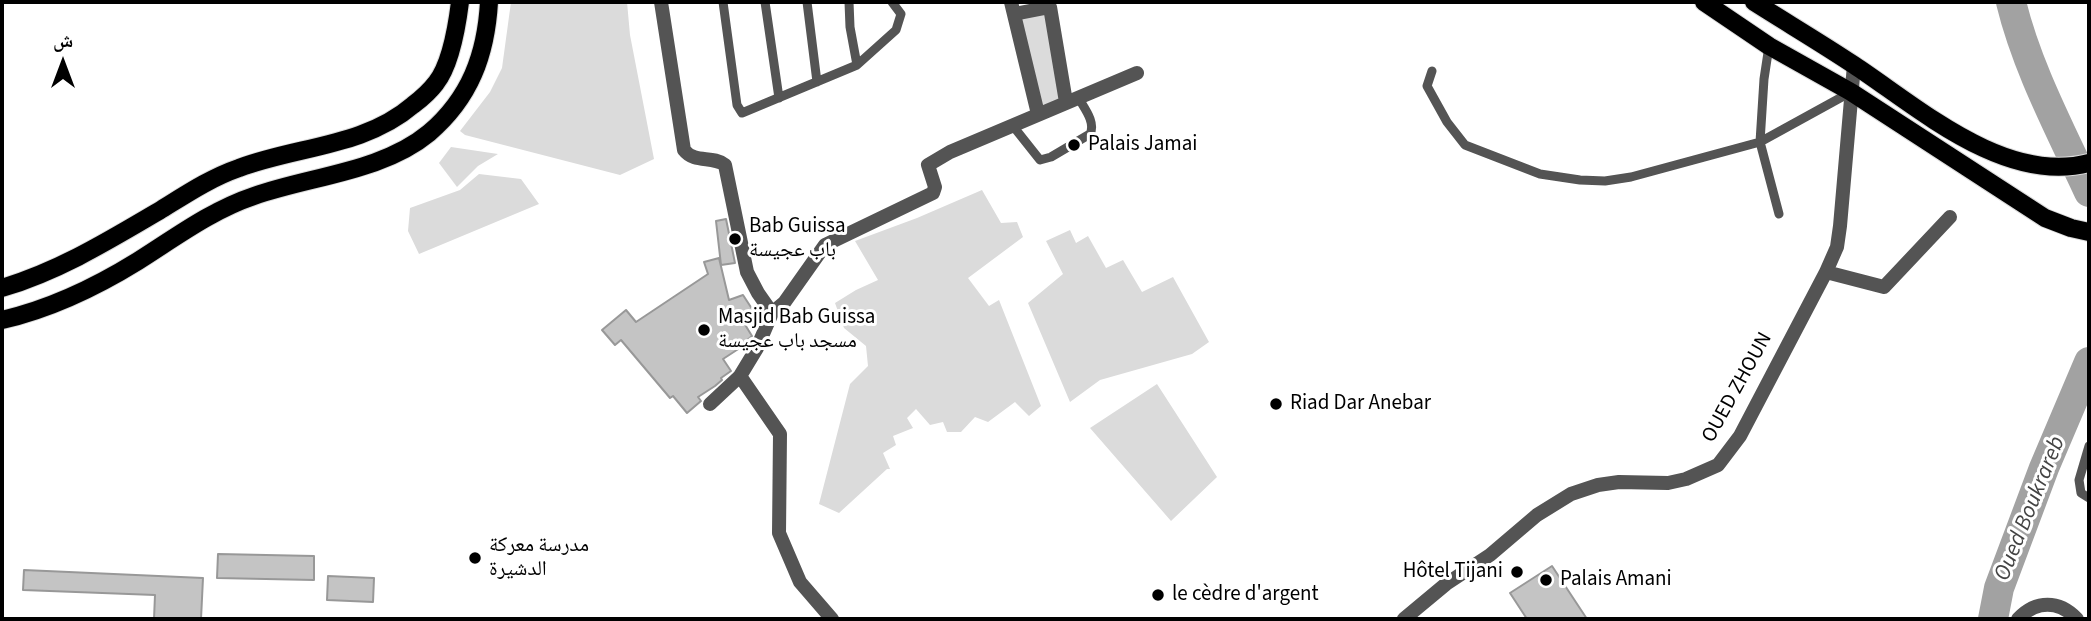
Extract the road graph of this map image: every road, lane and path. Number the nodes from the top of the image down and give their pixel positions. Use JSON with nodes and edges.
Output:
{"nodes":[{"id":1,"x":460,"y":2,"type":"edge"},
{"id":2,"x":489,"y":2,"type":"edge"},
{"id":3,"x":661,"y":2,"type":"edge"},
{"id":4,"x":723,"y":2,"type":"edge"},
{"id":5,"x":765,"y":2,"type":"edge"},
{"id":6,"x":807,"y":2,"type":"edge"},
{"id":7,"x":849,"y":2,"type":"edge"},
{"id":8,"x":892,"y":2,"type":"edge"},
{"id":9,"x":1703,"y":2,"type":"edge"},
{"id":10,"x":1754,"y":2,"type":"edge"},
{"id":11,"x":1013,"y":8,"type":"edge"},
{"id":12,"x":1769,"y":46,"type":"junction"},
{"id":13,"x":857,"y":65,"type":"junction"},
{"id":14,"x":1854,"y":65,"type":"junction"},
{"id":15,"x":1432,"y":71,"type":"dead end"},
{"id":16,"x":1137,"y":73,"type":"dead end"},
{"id":17,"x":817,"y":82,"type":"junction"},
{"id":18,"x":1851,"y":92,"type":"junction"},
{"id":19,"x":779,"y":98,"type":"junction"},
{"id":20,"x":1072,"y":100,"type":"junction"},
{"id":21,"x":1038,"y":114,"type":"junction"},
{"id":22,"x":1013,"y":126,"type":"junction"},
{"id":23,"x":1760,"y":142,"type":"junction"},
{"id":24,"x":2089,"y":163,"type":"edge"},
{"id":25,"x":1779,"y":214,"type":"dead end"},
{"id":26,"x":1950,"y":217,"type":"dead end"},
{"id":27,"x":2089,"y":232,"type":"edge"},
{"id":28,"x":1826,"y":272,"type":"junction"},
{"id":29,"x":2,"y":288,"type":"edge"},
{"id":30,"x":772,"y":313,"type":"junction"},
{"id":31,"x":2,"y":320,"type":"edge"},
{"id":32,"x":740,"y":376,"type":"junction"},
{"id":33,"x":710,"y":404,"type":"dead end"},
{"id":34,"x":2089,"y":446,"type":"edge"},
{"id":35,"x":2089,"y":498,"type":"edge"},
{"id":36,"x":2089,"y":615,"type":"edge"},
{"id":37,"x":832,"y":619,"type":"edge"},
{"id":38,"x":1404,"y":619,"type":"edge"},
{"id":39,"x":2018,"y":619,"type":"edge"},
{"id":40,"x":2078,"y":619,"type":"edge"}],
"edges":[{"from":1,"to":29,"type":"main road"},
{"from":2,"to":31,"type":"main road"},
{"from":3,"to":30,"type":"street"},
{"from":4,"to":19,"type":"lane"},
{"from":5,"to":19,"type":"lane"},
{"from":6,"to":17,"type":"lane"},
{"from":7,"to":13,"type":"lane"},
{"from":8,"to":13,"type":"lane"},
{"from":9,"to":12,"type":"main road"},
{"from":10,"to":14,"type":"main road"},
{"from":11,"to":20,"type":"street"},
{"from":11,"to":21,"type":"street"},
{"from":12,"to":18,"type":"main road"},
{"from":12,"to":23,"type":"lane"},
{"from":13,"to":17,"type":"lane"},
{"from":14,"to":18,"type":"street","name":"OUED ZHOUN"},
{"from":14,"to":24,"type":"main road"},
{"from":15,"to":23,"type":"lane"},
{"from":16,"to":20,"type":"street"},
{"from":17,"to":19,"type":"lane"},
{"from":18,"to":23,"type":"lane"},
{"from":18,"to":27,"type":"main road"},
{"from":18,"to":28,"type":"street","name":"OUED ZHOUN"},
{"from":20,"to":21,"type":"street"},
{"from":20,"to":22,"type":"lane"},
{"from":21,"to":22,"type":"street"},
{"from":22,"to":30,"type":"street"},
{"from":23,"to":25,"type":"lane"},
{"from":26,"to":28,"type":"street"},
{"from":28,"to":38,"type":"street","name":"OUED ZHOUN"},
{"from":30,"to":32,"type":"street"},
{"from":32,"to":33,"type":"street"},
{"from":32,"to":37,"type":"street"},
{"from":34,"to":35,"type":"lane"},
{"from":36,"to":40,"type":"street"},
{"from":39,"to":40,"type":"street"}]}
